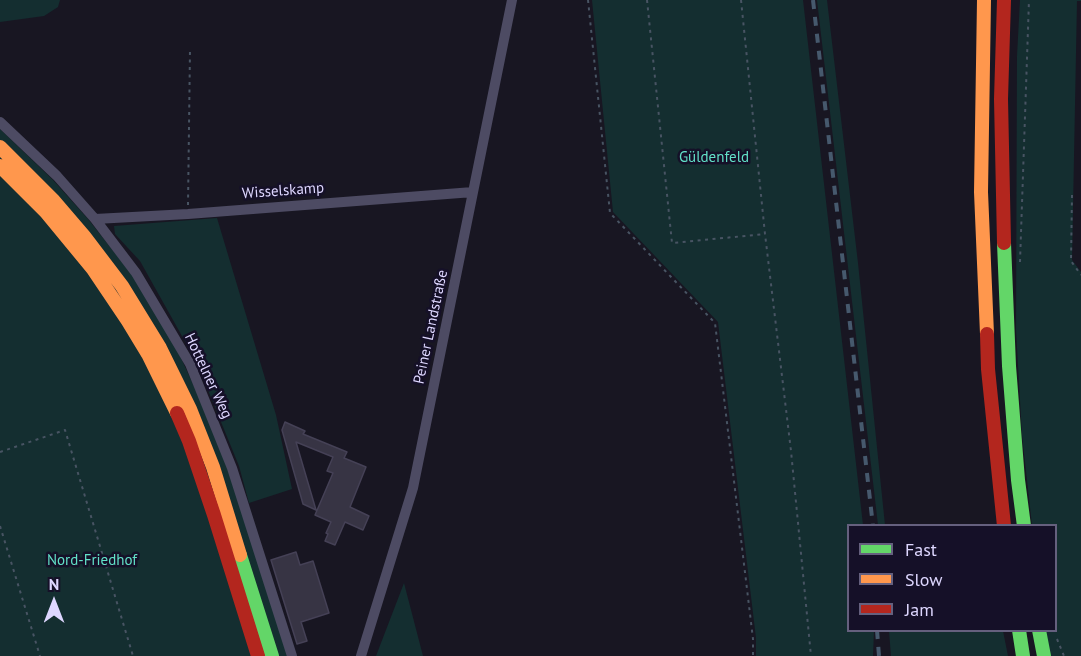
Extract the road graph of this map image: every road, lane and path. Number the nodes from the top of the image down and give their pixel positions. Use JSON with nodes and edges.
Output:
{"nodes":[{"id":1,"x":512,"y":0,"type":"edge"},
{"id":2,"x":588,"y":0,"type":"edge"},
{"id":3,"x":647,"y":0,"type":"edge"},
{"id":4,"x":741,"y":0,"type":"edge"},
{"id":5,"x":984,"y":0,"type":"edge"},
{"id":6,"x":1004,"y":0,"type":"edge"},
{"id":7,"x":1029,"y":0,"type":"edge"},
{"id":8,"x":190,"y":48,"type":"dead end"},
{"id":9,"x":0,"y":123,"type":"edge"},
{"id":10,"x":0,"y":147,"type":"edge"},
{"id":11,"x":0,"y":166,"type":"edge"},
{"id":12,"x":473,"y":192,"type":"junction"},
{"id":13,"x":1072,"y":195,"type":"dead end"},
{"id":14,"x":188,"y":214,"type":"junction"},
{"id":15,"x":95,"y":219,"type":"junction"},
{"id":16,"x":765,"y":234,"type":"junction"},
{"id":17,"x":1020,"y":266,"type":"dead end"},
{"id":18,"x":1081,"y":275,"type":"edge"},
{"id":19,"x":0,"y":452,"type":"edge"},
{"id":20,"x":1004,"y":524,"type":"edge"},
{"id":21,"x":1024,"y":524,"type":"edge"},
{"id":22,"x":0,"y":526,"type":"edge"},
{"id":23,"x":1019,"y":632,"type":"edge"},
{"id":24,"x":1039,"y":632,"type":"edge"},
{"id":25,"x":1057,"y":637,"type":"dead end"},
{"id":26,"x":40,"y":656,"type":"edge"},
{"id":27,"x":133,"y":656,"type":"edge"},
{"id":28,"x":258,"y":656,"type":"edge"},
{"id":29,"x":272,"y":656,"type":"edge"},
{"id":30,"x":292,"y":656,"type":"edge"},
{"id":31,"x":361,"y":656,"type":"edge"},
{"id":32,"x":753,"y":656,"type":"edge"},
{"id":33,"x":811,"y":656,"type":"edge"},
{"id":34,"x":1023,"y":656,"type":"edge"},
{"id":35,"x":1044,"y":656,"type":"edge"},
{"id":36,"x":1064,"y":656,"type":"edge"}],
"edges":[{"from":1,"to":12,"type":"street","name":"Peiner Landstraße"},
{"from":2,"to":32,"type":"path"},
{"from":3,"to":16,"type":"path"},
{"from":4,"to":16,"type":"path"},
{"from":5,"to":20,"type":"highway"},
{"from":6,"to":21,"type":"highway"},
{"from":7,"to":17,"type":"path"},
{"from":8,"to":14,"type":"path"},
{"from":9,"to":15,"type":"street","name":"Hottelner Weg"},
{"from":10,"to":29,"type":"highway"},
{"from":11,"to":28,"type":"highway"},
{"from":12,"to":14,"type":"street","name":"Wisselskamp"},
{"from":12,"to":31,"type":"street","name":"Peiner Landstraße"},
{"from":13,"to":18,"type":"path"},
{"from":14,"to":15,"type":"street","name":"Wisselskamp"},
{"from":15,"to":30,"type":"street","name":"Hottelner Weg"},
{"from":16,"to":33,"type":"path"},
{"from":19,"to":27,"type":"path"},
{"from":22,"to":26,"type":"path"},
{"from":23,"to":34,"type":"highway"},
{"from":24,"to":35,"type":"highway"},
{"from":25,"to":36,"type":"path"}]}
